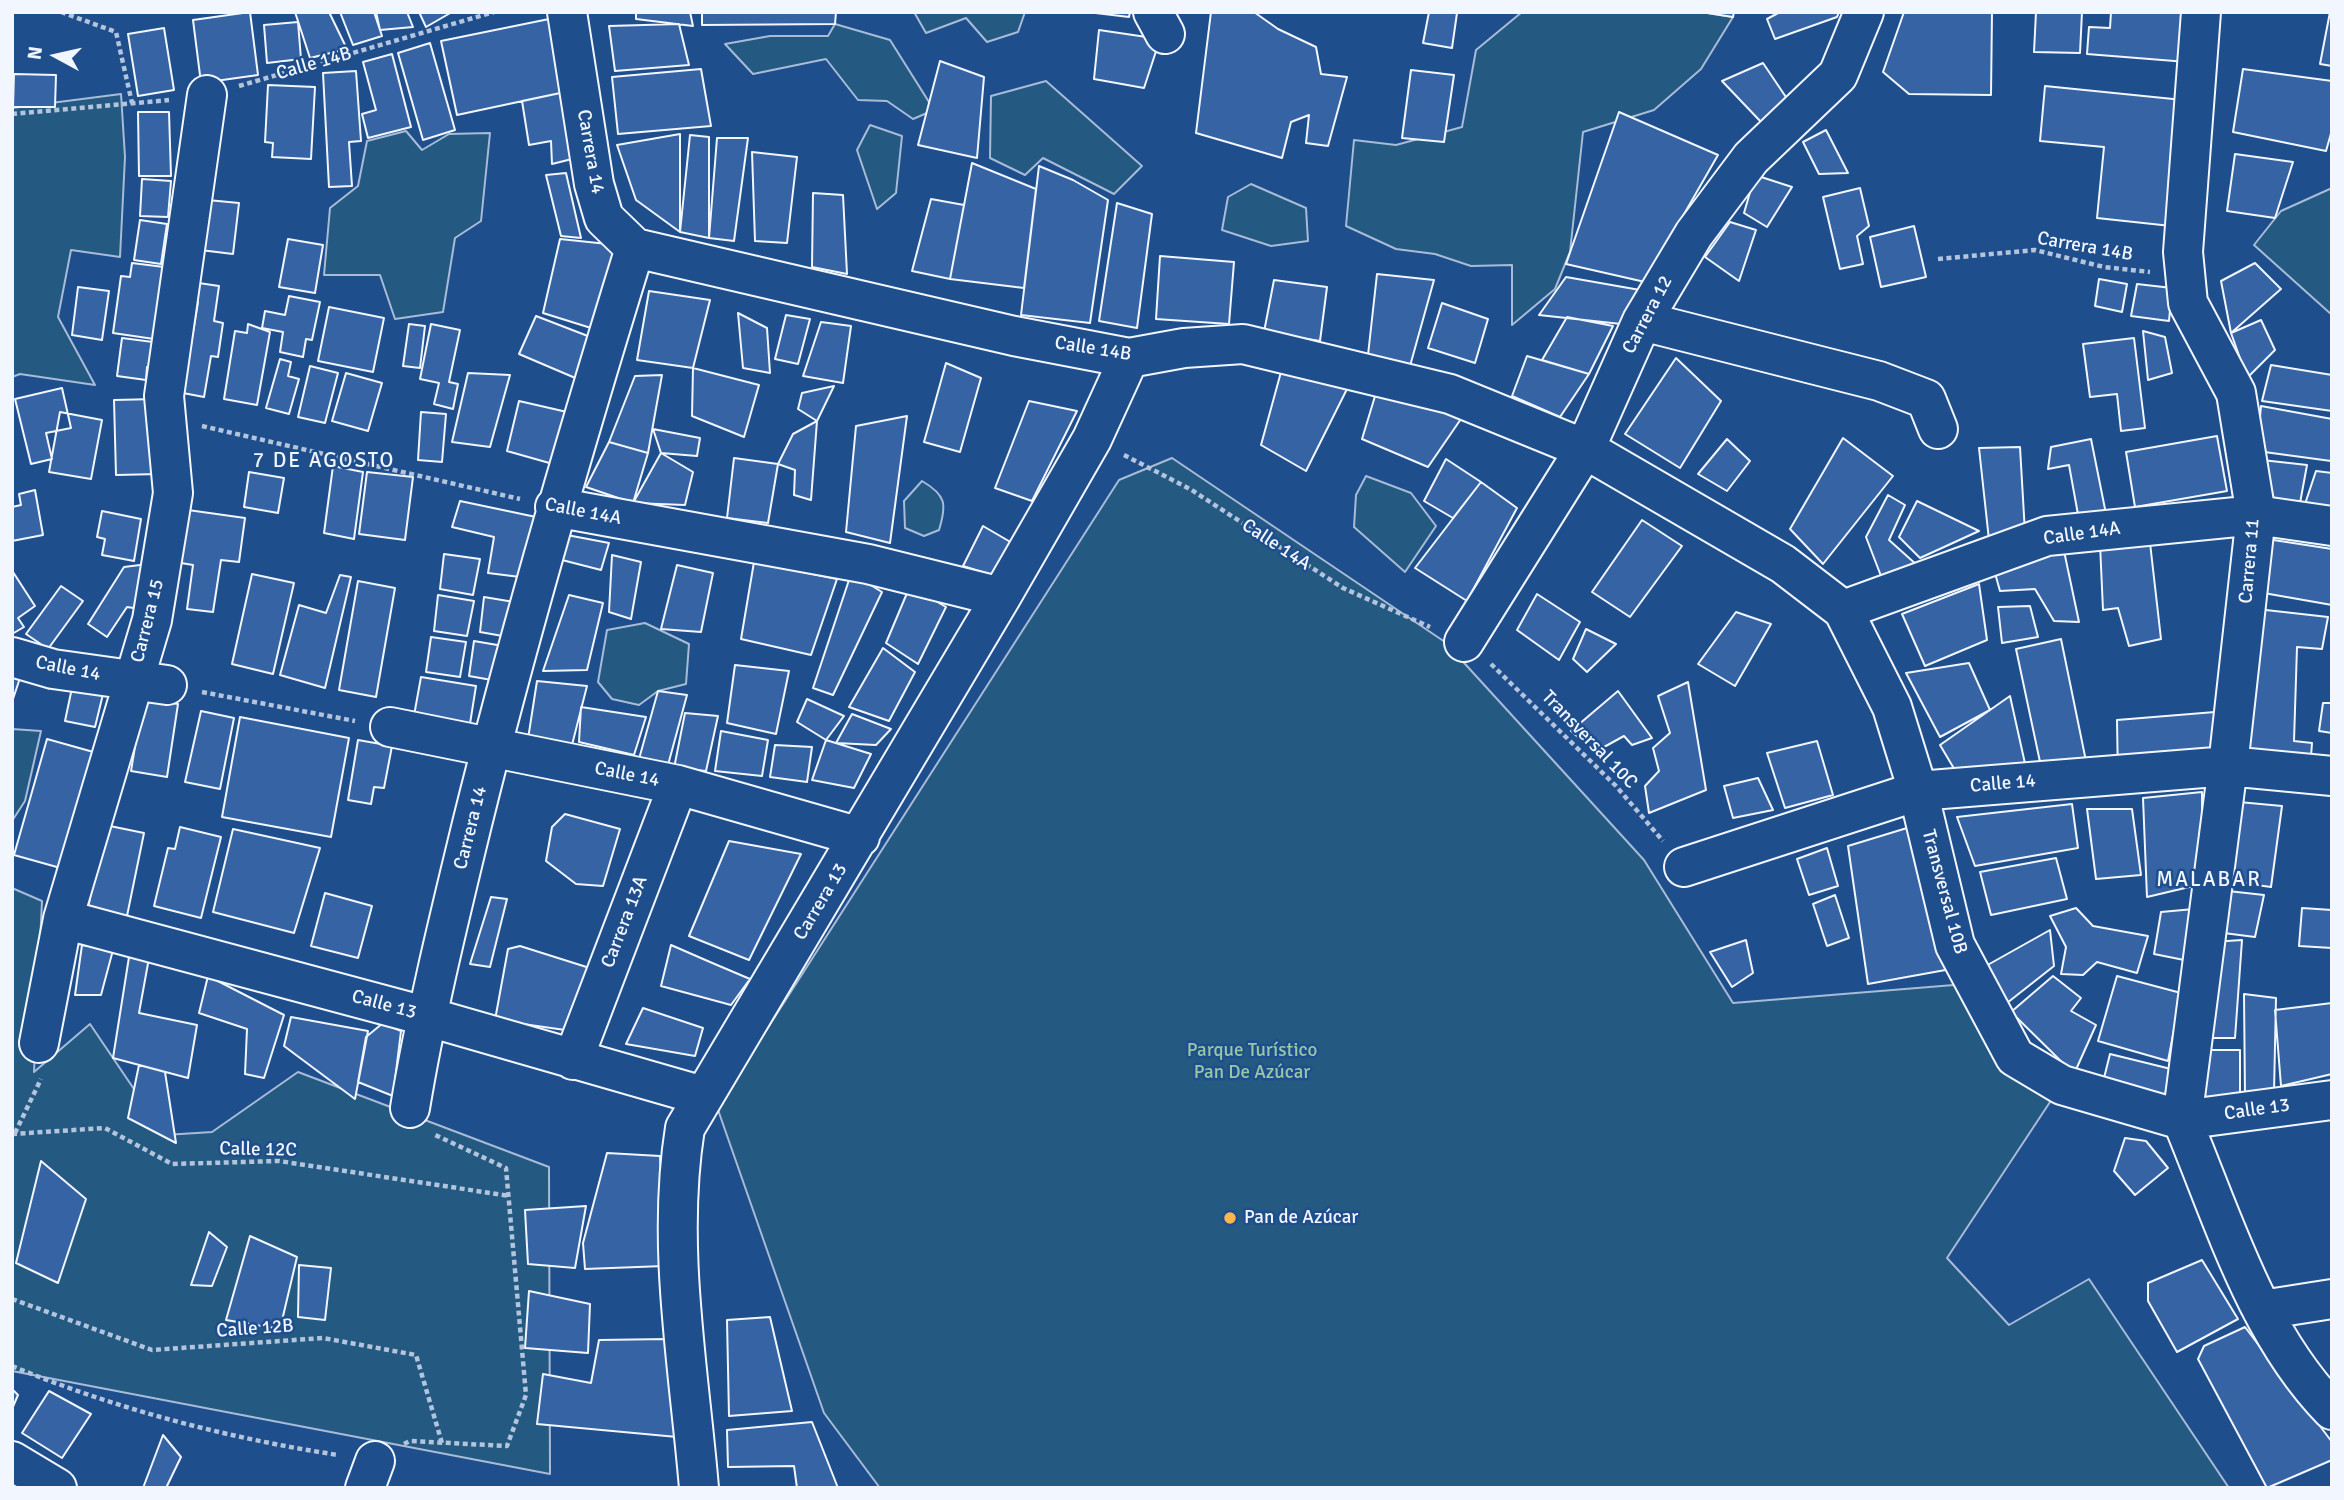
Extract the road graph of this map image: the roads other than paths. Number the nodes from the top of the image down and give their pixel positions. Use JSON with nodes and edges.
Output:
{"nodes":[{"id":1,"x":567,"y":12,"type":"edge"},
{"id":2,"x":1864,"y":12,"type":"edge"},
{"id":3,"x":2201,"y":12,"type":"edge"},
{"id":4,"x":207,"y":95,"type":"road end"},
{"id":5,"x":635,"y":248,"type":"junction"},
{"id":6,"x":1642,"y":321,"type":"junction"},
{"id":7,"x":1129,"y":358,"type":"junction"},
{"id":8,"x":1938,"y":429,"type":"dead end"},
{"id":9,"x":1585,"y":449,"type":"junction"},
{"id":10,"x":555,"y":507,"type":"junction"},
{"id":11,"x":2256,"y":515,"type":"junction"},
{"id":12,"x":2332,"y":526,"type":"edge"},
{"id":13,"x":1001,"y":597,"type":"junction"},
{"id":14,"x":1843,"y":610,"type":"junction"},
{"id":15,"x":1464,"y":642,"type":"road end"},
{"id":16,"x":12,"y":657,"type":"edge"},
{"id":17,"x":150,"y":683,"type":"junction"},
{"id":18,"x":390,"y":727,"type":"road end"},
{"id":19,"x":491,"y":747,"type":"junction"},
{"id":20,"x":2228,"y":766,"type":"junction"},
{"id":21,"x":2332,"y":776,"type":"edge"},
{"id":22,"x":678,"y":785,"type":"junction"},
{"id":23,"x":1918,"y":791,"type":"junction"},
{"id":24,"x":860,"y":837,"type":"junction"},
{"id":25,"x":1685,"y":867,"type":"road end"},
{"id":26,"x":64,"y":919,"type":"junction"},
{"id":27,"x":425,"y":1016,"type":"junction"},
{"id":28,"x":39,"y":1043,"type":"road end"},
{"id":29,"x":573,"y":1060,"type":"junction"},
{"id":30,"x":703,"y":1096,"type":"junction"},
{"id":31,"x":2332,"y":1100,"type":"edge"},
{"id":32,"x":410,"y":1108,"type":"road end"},
{"id":33,"x":2182,"y":1120,"type":"junction"},
{"id":34,"x":2332,"y":1299,"type":"edge"},
{"id":35,"x":2262,"y":1310,"type":"junction"},
{"id":36,"x":2332,"y":1410,"type":"edge"},
{"id":37,"x":12,"y":1461,"type":"edge"},
{"id":38,"x":57,"y":1488,"type":"edge"},
{"id":39,"x":699,"y":1488,"type":"edge"}],
"edges":[{"from":1,"to":5,"type":"street","name":"Carrera 14"},
{"from":2,"to":6,"type":"street","name":"Carrera 12"},
{"from":3,"to":11,"type":"street","name":"Carrera 11"},
{"from":4,"to":17,"type":"street","name":"Carrera 15"},
{"from":5,"to":7,"type":"street","name":"Calle 14B"},
{"from":5,"to":10,"type":"street","name":"Carrera 14"},
{"from":6,"to":8,"type":"street"},
{"from":6,"to":9,"type":"street","name":"Carrera 12"},
{"from":7,"to":9,"type":"street","name":"Calle 14B"},
{"from":7,"to":13,"type":"street","name":"Carrera 13"},
{"from":9,"to":14,"type":"street","name":"Transversal 10B"},
{"from":9,"to":15,"type":"street","name":"Carrera 12"},
{"from":10,"to":13,"type":"street","name":"Calle 14A"},
{"from":10,"to":19,"type":"street","name":"Carrera 14"},
{"from":11,"to":12,"type":"street","name":"Calle 14A"},
{"from":11,"to":14,"type":"street","name":"Calle 14A"},
{"from":11,"to":20,"type":"street","name":"Carrera 11"},
{"from":13,"to":24,"type":"street","name":"Carrera 13"},
{"from":14,"to":23,"type":"street","name":"Transversal 10B"},
{"from":16,"to":17,"type":"street","name":"Calle 14"},
{"from":17,"to":26,"type":"street","name":"Carrera 15"},
{"from":18,"to":19,"type":"street","name":"Calle 14"},
{"from":19,"to":22,"type":"street","name":"Calle 14"},
{"from":19,"to":27,"type":"street","name":"Carrera 14"},
{"from":20,"to":21,"type":"street","name":"Calle 14"},
{"from":20,"to":23,"type":"street","name":"Calle 14"},
{"from":20,"to":33,"type":"street","name":"Carrera 11"},
{"from":22,"to":24,"type":"street","name":"Calle 14"},
{"from":22,"to":29,"type":"street","name":"Carrera 13A"},
{"from":23,"to":25,"type":"street","name":"Calle 14"},
{"from":23,"to":33,"type":"street","name":"Transversal 10B"},
{"from":24,"to":30,"type":"street","name":"Carrera 13"},
{"from":26,"to":27,"type":"street","name":"Calle 13"},
{"from":26,"to":28,"type":"street","name":"Carrera 15"},
{"from":27,"to":29,"type":"street","name":"Calle 13"},
{"from":27,"to":32,"type":"street","name":"Carrera 14"},
{"from":29,"to":30,"type":"street","name":"Calle 13"},
{"from":30,"to":39,"type":"street","name":"Carrera 13"},
{"from":31,"to":33,"type":"street","name":"Calle 13"},
{"from":33,"to":35,"type":"street"},
{"from":34,"to":35,"type":"street"},
{"from":35,"to":36,"type":"street"},
{"from":37,"to":38,"type":"street"}]}
